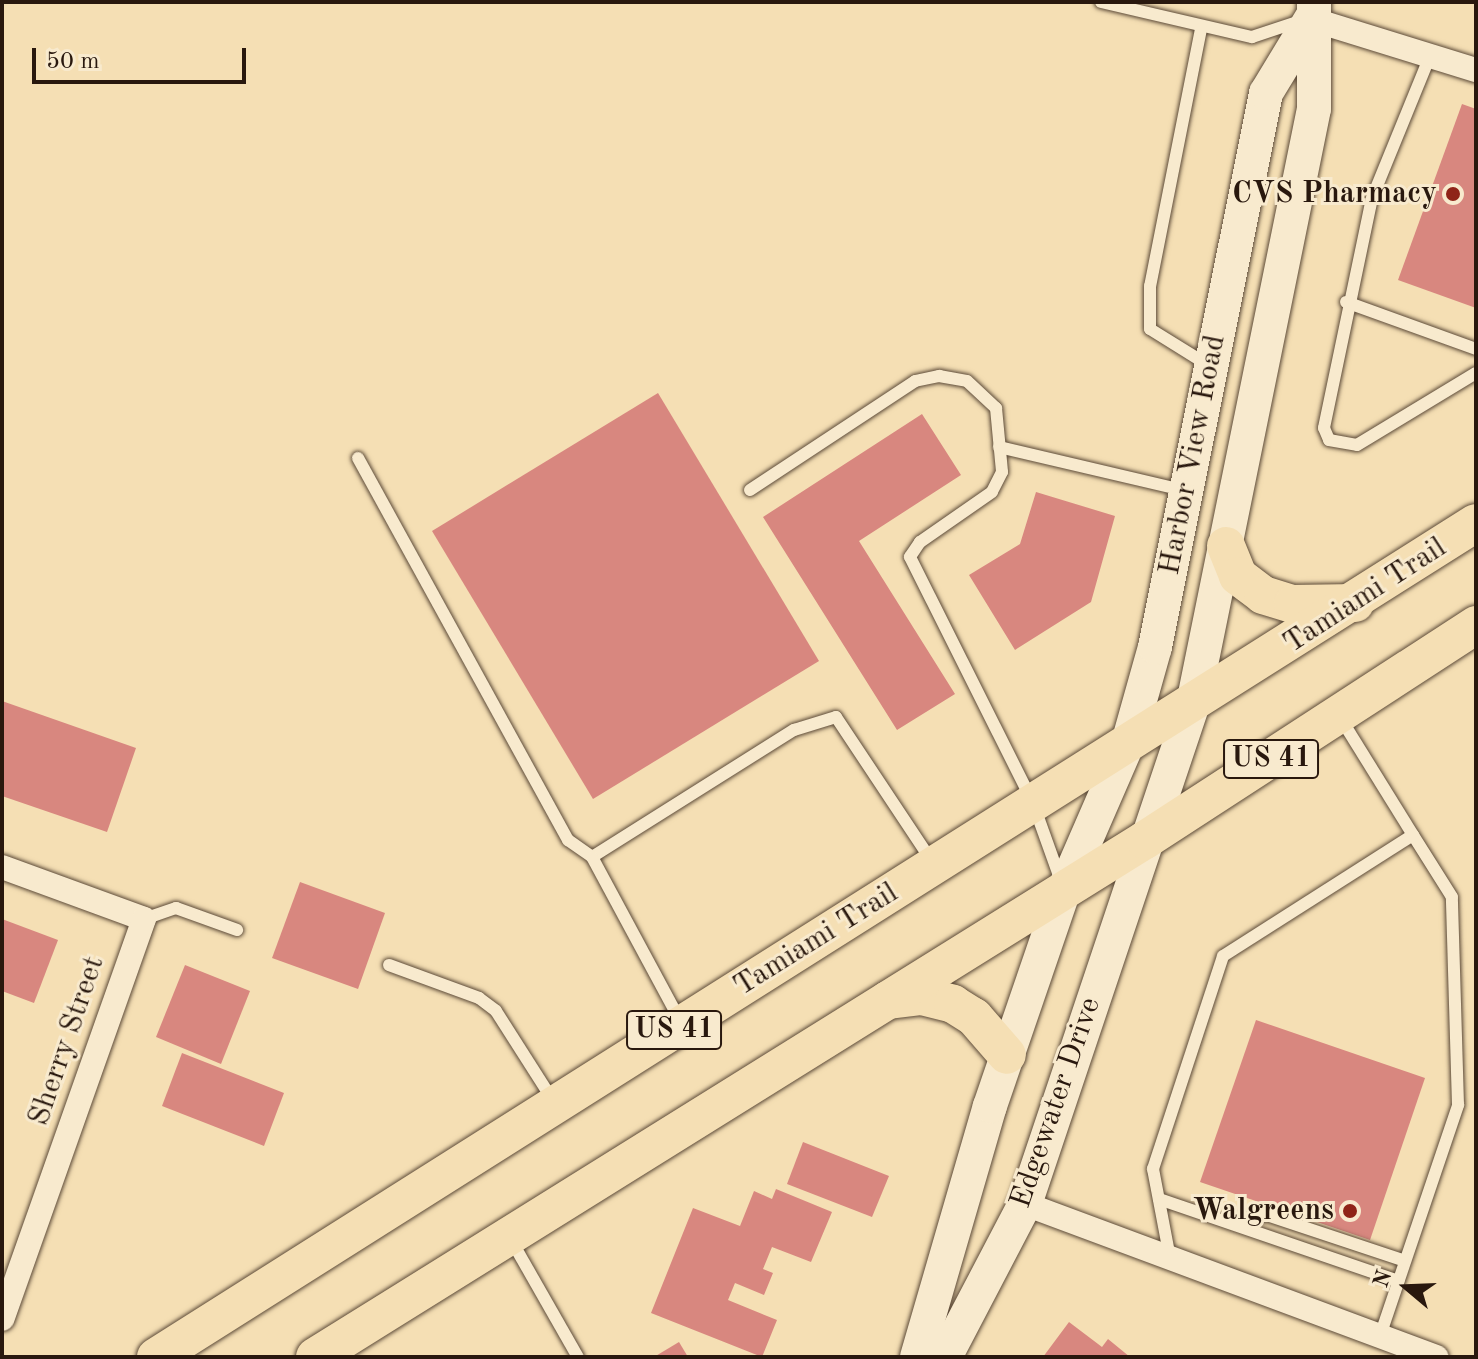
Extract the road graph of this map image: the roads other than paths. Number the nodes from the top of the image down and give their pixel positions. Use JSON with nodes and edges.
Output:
{"nodes":[{"id":1,"x":1101,"y":2,"type":"edge"},
{"id":2,"x":1313,"y":10,"type":"edge"},
{"id":3,"x":1201,"y":29,"type":"junction"},
{"id":4,"x":1430,"y":56,"type":"junction"},
{"id":5,"x":1476,"y":70,"type":"edge"},
{"id":6,"x":1346,"y":302,"type":"junction"},
{"id":7,"x":1476,"y":349,"type":"edge"},
{"id":8,"x":1210,"y":367,"type":"junction"},
{"id":9,"x":1476,"y":373,"type":"edge"},
{"id":10,"x":999,"y":447,"type":"junction"},
{"id":11,"x":358,"y":458,"type":"dead end"},
{"id":12,"x":750,"y":490,"type":"dead end"},
{"id":13,"x":1186,"y":491,"type":"junction"},
{"id":14,"x":1476,"y":523,"type":"edge"},
{"id":15,"x":1226,"y":546,"type":"junction"},
{"id":16,"x":1358,"y":603,"type":"junction"},
{"id":17,"x":1476,"y":625,"type":"edge"},
{"id":18,"x":1193,"y":704,"type":"junction"},
{"id":19,"x":1338,"y":715,"type":"junction"},
{"id":20,"x":1128,"y":743,"type":"junction"},
{"id":21,"x":1033,"y":803,"type":"junction"},
{"id":22,"x":1413,"y":835,"type":"junction"},
{"id":23,"x":1145,"y":840,"type":"junction"},
{"id":24,"x":592,"y":857,"type":"junction"},
{"id":25,"x":934,"y":865,"type":"junction"},
{"id":26,"x":2,"y":867,"type":"edge"},
{"id":27,"x":1064,"y":890,"type":"junction"},
{"id":28,"x":144,"y":919,"type":"junction"},
{"id":29,"x":237,"y":930,"type":"dead end"},
{"id":30,"x":389,"y":965,"type":"dead end"},
{"id":31,"x":888,"y":1000,"type":"junction"},
{"id":32,"x":683,"y":1024,"type":"junction"},
{"id":33,"x":1007,"y":1055,"type":"junction"},
{"id":34,"x":555,"y":1105,"type":"junction"},
{"id":35,"x":1159,"y":1199,"type":"junction"},
{"id":36,"x":1025,"y":1204,"type":"junction"},
{"id":37,"x":1227,"y":1222,"type":"junction"},
{"id":38,"x":509,"y":1236,"type":"junction"},
{"id":39,"x":1170,"y":1258,"type":"junction"},
{"id":40,"x":1405,"y":1261,"type":"junction"},
{"id":41,"x":1398,"y":1281,"type":"junction"},
{"id":42,"x":2,"y":1319,"type":"edge"},
{"id":43,"x":1380,"y":1336,"type":"junction"},
{"id":44,"x":170,"y":1351,"type":"edge"},
{"id":45,"x":323,"y":1355,"type":"edge"},
{"id":46,"x":578,"y":1357,"type":"edge"},
{"id":47,"x":917,"y":1357,"type":"edge"},
{"id":48,"x":945,"y":1357,"type":"edge"},
{"id":49,"x":1437,"y":1357,"type":"edge"}],
"edges":[{"from":1,"to":3,"type":"lane"},
{"from":2,"to":3,"type":"lane"},
{"from":2,"to":4,"type":"street"},
{"from":2,"to":8,"type":"main road","name":"Harbor View Road"},
{"from":2,"to":15,"type":"main road","name":"Harbor View Road"},
{"from":3,"to":8,"type":"lane"},
{"from":4,"to":5,"type":"street"},
{"from":4,"to":6,"type":"lane"},
{"from":6,"to":7,"type":"lane"},
{"from":6,"to":9,"type":"lane"},
{"from":8,"to":13,"type":"main road","name":"Harbor View Road"},
{"from":10,"to":12,"type":"lane"},
{"from":10,"to":13,"type":"lane"},
{"from":10,"to":21,"type":"lane"},
{"from":11,"to":24,"type":"lane"},
{"from":13,"to":20,"type":"main road","name":"Harbor View Road"},
{"from":14,"to":16,"type":"main road","name":"Tamiami Trail","number":"US 41"},
{"from":15,"to":16,"type":"main road"},
{"from":15,"to":18,"type":"main road","name":"Harbor View Road"},
{"from":16,"to":18,"type":"main road","name":"Tamiami Trail","number":"US 41"},
{"from":17,"to":19,"type":"main road","number":"US 41"},
{"from":18,"to":20,"type":"main road","name":"Tamiami Trail","number":"US 41"},
{"from":18,"to":23,"type":"main road","name":"Harbor View Road"},
{"from":19,"to":22,"type":"lane"},
{"from":19,"to":23,"type":"main road","number":"US 41"},
{"from":20,"to":21,"type":"main road","name":"Tamiami Trail","number":"US 41"},
{"from":20,"to":27,"type":"main road","name":"Harbor View Road"},
{"from":21,"to":25,"type":"main road","name":"Tamiami Trail","number":"US 41"},
{"from":21,"to":27,"type":"lane"},
{"from":22,"to":35,"type":"lane"},
{"from":22,"to":40,"type":"lane"},
{"from":23,"to":27,"type":"main road","number":"US 41"},
{"from":23,"to":36,"type":"main road","name":"Edgewater Drive"},
{"from":24,"to":25,"type":"lane"},
{"from":24,"to":32,"type":"lane"},
{"from":25,"to":32,"type":"main road","name":"Tamiami Trail","number":"US 41"},
{"from":26,"to":28,"type":"street"},
{"from":27,"to":31,"type":"main road","number":"US 41"},
{"from":27,"to":33,"type":"main road","name":"Edgewater Drive"},
{"from":28,"to":29,"type":"lane"},
{"from":28,"to":42,"type":"street","name":"Sherry Street"},
{"from":30,"to":34,"type":"lane"},
{"from":31,"to":33,"type":"main road"},
{"from":31,"to":38,"type":"main road","number":"US 41"},
{"from":32,"to":34,"type":"main road","name":"Tamiami Trail","number":"US 41"},
{"from":33,"to":47,"type":"main road","name":"Edgewater Drive"},
{"from":34,"to":44,"type":"main road","name":"Tamiami Trail","number":"US 41"},
{"from":35,"to":37,"type":"lane"},
{"from":35,"to":39,"type":"lane"},
{"from":36,"to":39,"type":"street"},
{"from":36,"to":48,"type":"main road","name":"Edgewater Drive"},
{"from":37,"to":40,"type":"lane"},
{"from":37,"to":41,"type":"lane"},
{"from":38,"to":45,"type":"main road","number":"US 41"},
{"from":38,"to":46,"type":"lane"},
{"from":39,"to":43,"type":"street"},
{"from":40,"to":41,"type":"lane"},
{"from":41,"to":43,"type":"lane"},
{"from":43,"to":49,"type":"street"}]}
